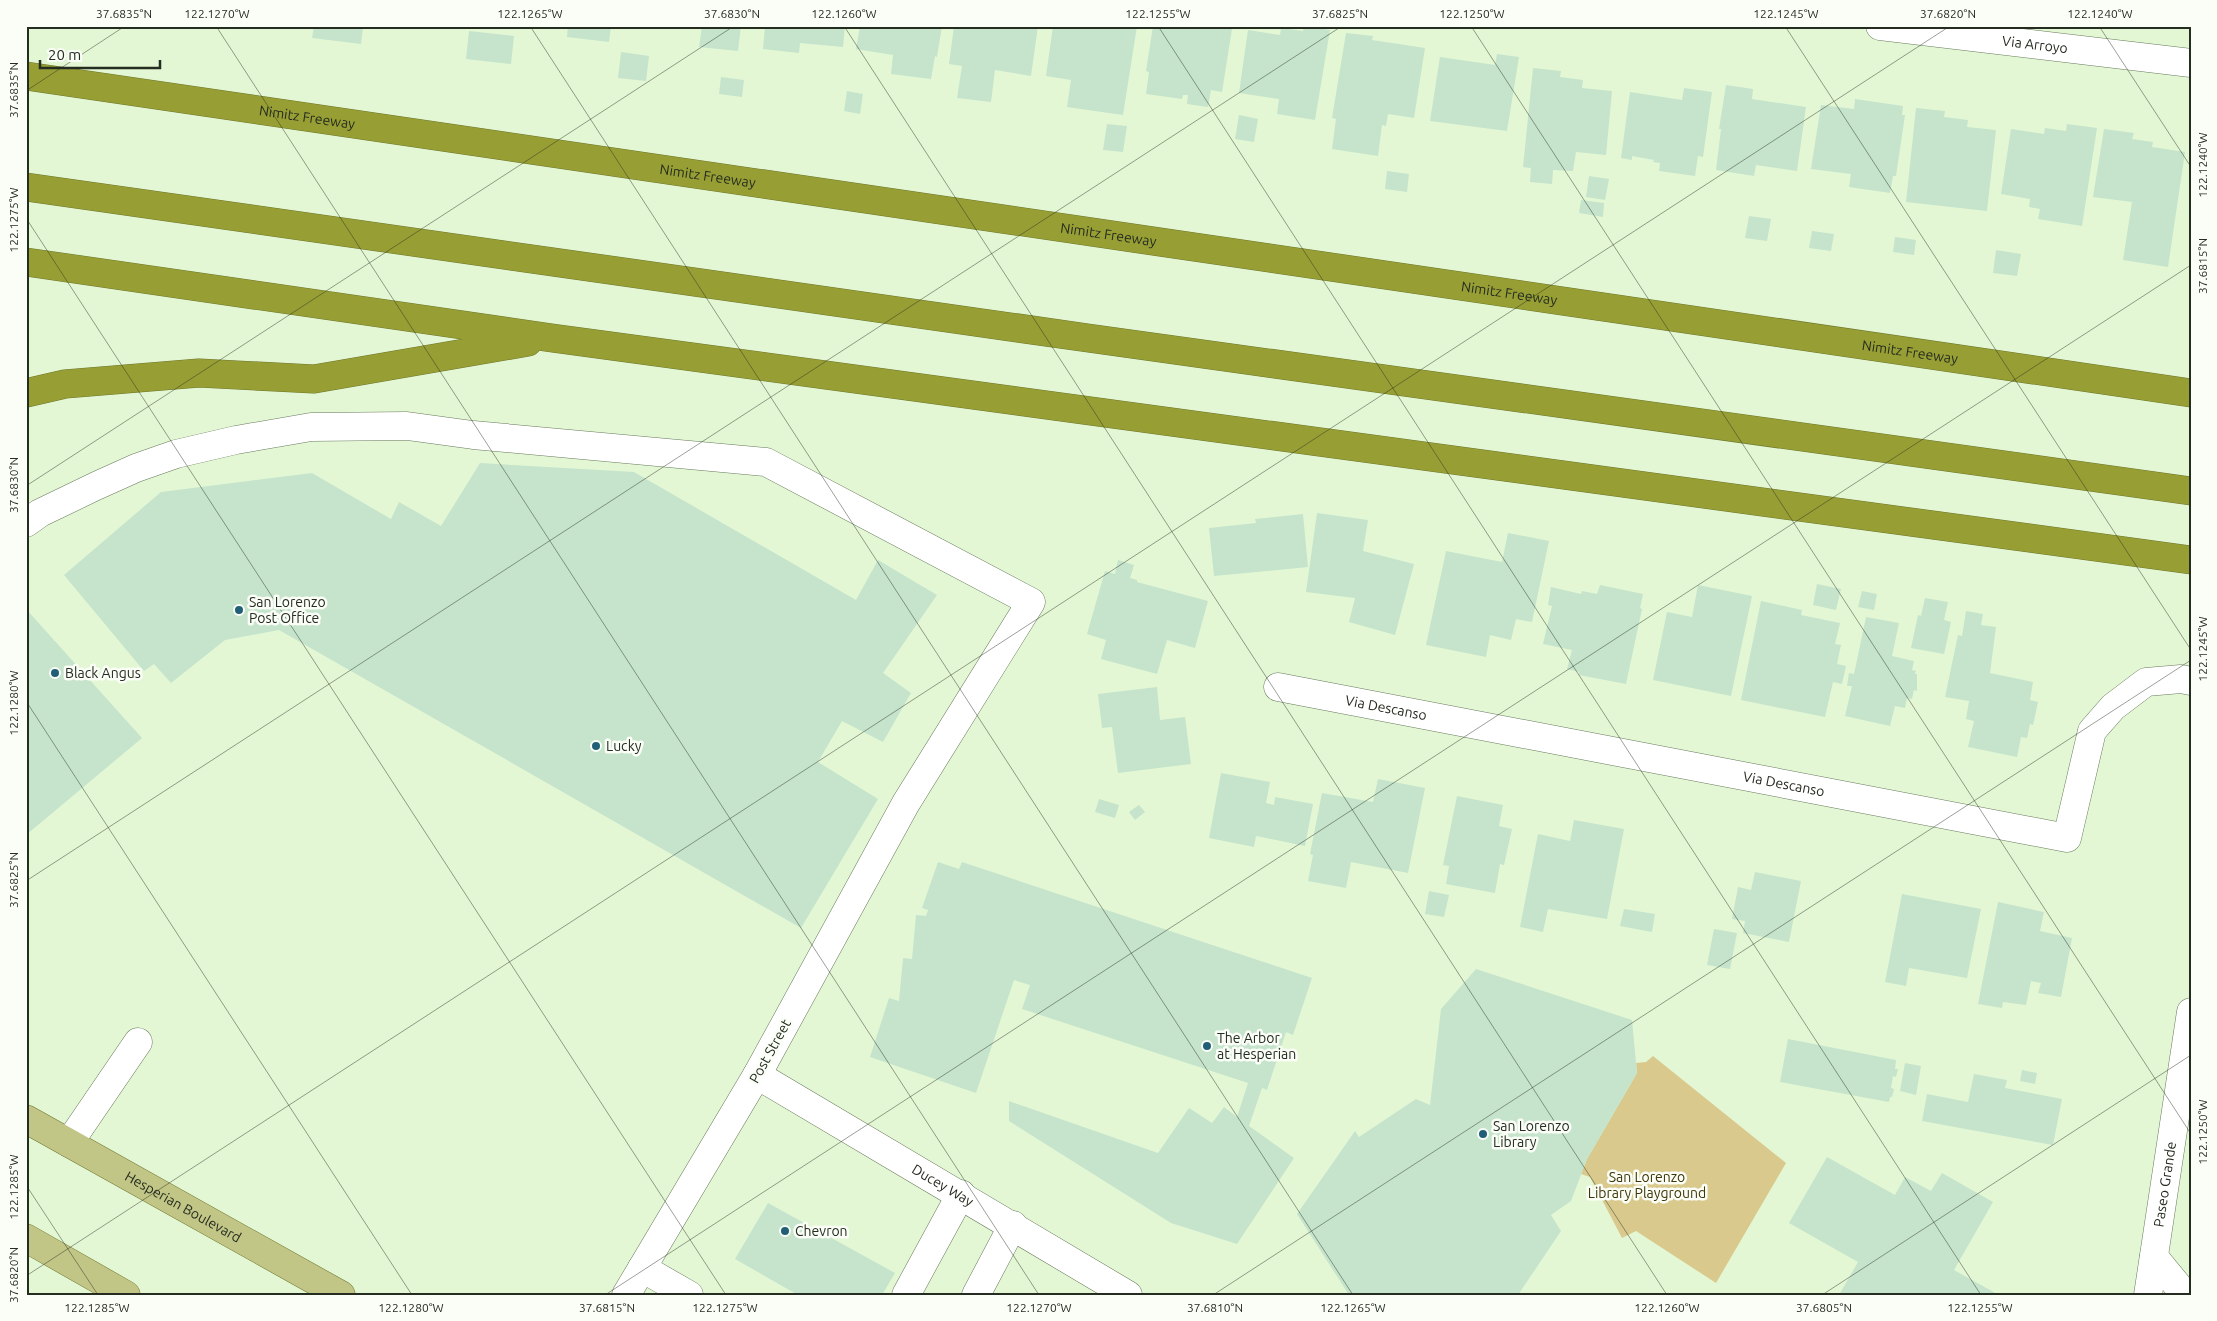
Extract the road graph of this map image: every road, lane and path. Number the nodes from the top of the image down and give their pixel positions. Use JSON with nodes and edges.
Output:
{"nodes":[{"id":1,"x":1880,"y":26,"type":"edge"},
{"id":2,"x":2191,"y":62,"type":"edge"},
{"id":3,"x":26,"y":76,"type":"edge"},
{"id":4,"x":26,"y":187,"type":"edge"},
{"id":5,"x":26,"y":262,"type":"edge"},
{"id":6,"x":552,"y":338,"type":"junction"},
{"id":7,"x":26,"y":393,"type":"edge"},
{"id":8,"x":2191,"y":393,"type":"edge"},
{"id":9,"x":2191,"y":492,"type":"edge"},
{"id":10,"x":26,"y":523,"type":"edge"},
{"id":11,"x":2191,"y":560,"type":"edge"},
{"id":12,"x":2191,"y":681,"type":"edge"},
{"id":13,"x":1278,"y":687,"type":"dead end"},
{"id":14,"x":2191,"y":1012,"type":"edge"},
{"id":15,"x":138,"y":1042,"type":"dead end"},
{"id":16,"x":757,"y":1075,"type":"junction"},
{"id":17,"x":26,"y":1119,"type":"edge"},
{"id":18,"x":69,"y":1143,"type":"junction"},
{"id":19,"x":961,"y":1194,"type":"junction"},
{"id":20,"x":1013,"y":1225,"type":"junction"},
{"id":21,"x":26,"y":1238,"type":"edge"},
{"id":22,"x":2154,"y":1257,"type":"junction"},
{"id":23,"x":642,"y":1268,"type":"junction"},
{"id":24,"x":126,"y":1295,"type":"edge"},
{"id":25,"x":341,"y":1295,"type":"edge"},
{"id":26,"x":626,"y":1295,"type":"edge"},
{"id":27,"x":689,"y":1295,"type":"edge"},
{"id":28,"x":906,"y":1295,"type":"edge"},
{"id":29,"x":976,"y":1295,"type":"edge"},
{"id":30,"x":1128,"y":1295,"type":"edge"},
{"id":31,"x":2148,"y":1295,"type":"edge"},
{"id":32,"x":2191,"y":1295,"type":"edge"}],
"edges":[{"from":1,"to":2,"type":"street","name":"Via Arroyo"},
{"from":3,"to":8,"type":"highway","name":"Nimitz Freeway"},
{"from":4,"to":9,"type":"highway"},
{"from":5,"to":6,"type":"highway"},
{"from":6,"to":7,"type":"highway"},
{"from":6,"to":11,"type":"highway"},
{"from":10,"to":16,"type":"street","name":"Post Street"},
{"from":12,"to":13,"type":"street","name":"Via Descanso"},
{"from":14,"to":22,"type":"street","name":"Paseo Grande"},
{"from":15,"to":18,"type":"street"},
{"from":16,"to":19,"type":"street","name":"Ducey Way"},
{"from":16,"to":23,"type":"street","name":"Post Street"},
{"from":17,"to":18,"type":"main road","name":"Hesperian Boulevard"},
{"from":18,"to":25,"type":"main road","name":"Hesperian Boulevard"},
{"from":19,"to":20,"type":"street","name":"Ducey Way"},
{"from":19,"to":28,"type":"street"},
{"from":20,"to":29,"type":"street"},
{"from":20,"to":30,"type":"street","name":"Ducey Way"},
{"from":21,"to":24,"type":"main road"},
{"from":22,"to":31,"type":"street","name":"Paseo Grande"},
{"from":22,"to":32,"type":"street"},
{"from":23,"to":26,"type":"street","name":"Post Street"},
{"from":23,"to":27,"type":"street"}]}
